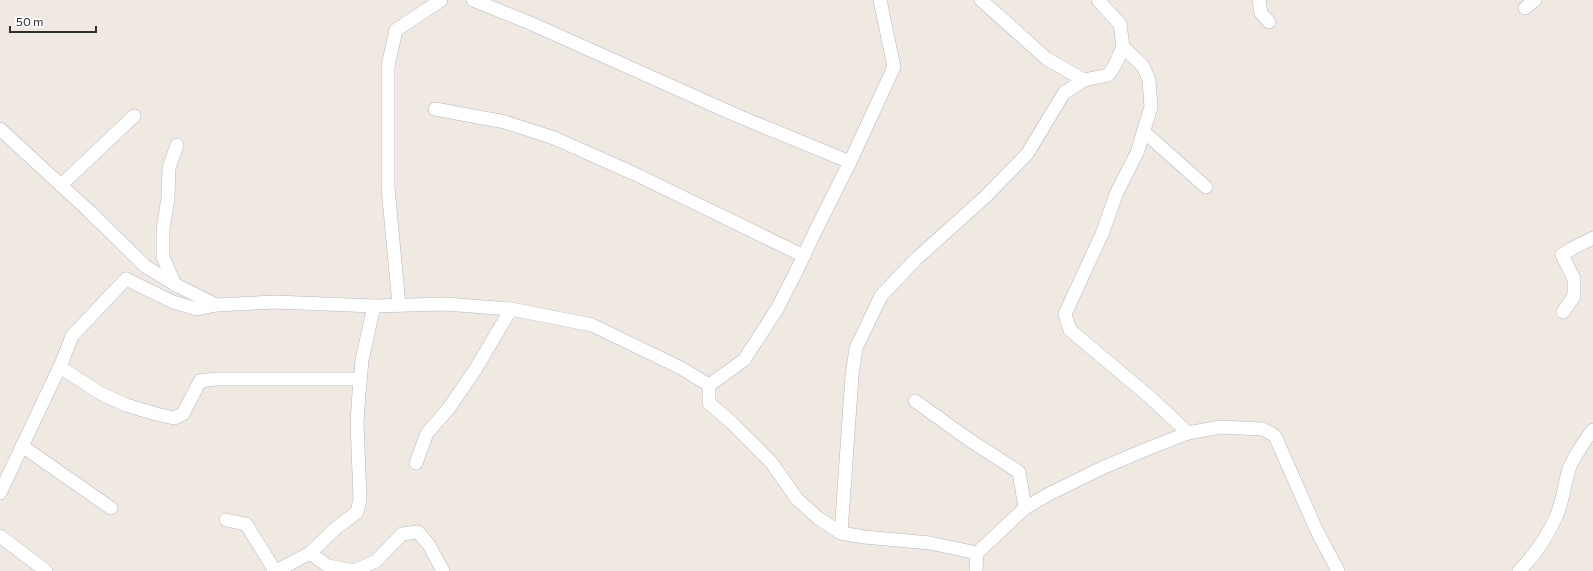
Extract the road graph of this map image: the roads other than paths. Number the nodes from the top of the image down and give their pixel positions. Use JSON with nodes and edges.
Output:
{"nodes":[{"id":1,"x":441,"y":0,"type":"edge"},
{"id":2,"x":473,"y":0,"type":"edge"},
{"id":3,"x":880,"y":0,"type":"edge"},
{"id":4,"x":981,"y":0,"type":"edge"},
{"id":5,"x":1098,"y":0,"type":"edge"},
{"id":6,"x":1259,"y":0,"type":"edge"},
{"id":7,"x":1108,"y":5,"type":"edge"},
{"id":8,"x":1269,"y":22,"type":"dead end"},
{"id":9,"x":1123,"y":47,"type":"junction"},
{"id":10,"x":1084,"y":80,"type":"junction"},
{"id":11,"x":435,"y":110,"type":"dead end"},
{"id":12,"x":134,"y":116,"type":"dead end"},
{"id":13,"x":0,"y":129,"type":"edge"},
{"id":14,"x":1143,"y":131,"type":"junction"},
{"id":15,"x":177,"y":145,"type":"dead end"},
{"id":16,"x":850,"y":162,"type":"junction"},
{"id":17,"x":61,"y":185,"type":"junction"},
{"id":18,"x":1206,"y":187,"type":"dead end"},
{"id":19,"x":1593,"y":238,"type":"edge"},
{"id":20,"x":804,"y":256,"type":"junction"},
{"id":21,"x":176,"y":285,"type":"junction"},
{"id":22,"x":216,"y":305,"type":"junction"},
{"id":23,"x":399,"y":305,"type":"junction"},
{"id":24,"x":374,"y":306,"type":"junction"},
{"id":25,"x":510,"y":309,"type":"junction"},
{"id":26,"x":1563,"y":312,"type":"dead end"},
{"id":27,"x":60,"y":367,"type":"junction"},
{"id":28,"x":360,"y":379,"type":"junction"},
{"id":29,"x":709,"y":385,"type":"junction"},
{"id":30,"x":915,"y":401,"type":"dead end"},
{"id":31,"x":1593,"y":430,"type":"edge"},
{"id":32,"x":1188,"y":433,"type":"junction"},
{"id":33,"x":22,"y":446,"type":"junction"},
{"id":34,"x":416,"y":463,"type":"dead end"},
{"id":35,"x":0,"y":493,"type":"edge"},
{"id":36,"x":111,"y":508,"type":"dead end"},
{"id":37,"x":1025,"y":508,"type":"junction"},
{"id":38,"x":226,"y":520,"type":"dead end"},
{"id":39,"x":842,"y":533,"type":"junction"},
{"id":40,"x":0,"y":536,"type":"edge"},
{"id":41,"x":310,"y":553,"type":"junction"},
{"id":42,"x":977,"y":553,"type":"junction"},
{"id":43,"x":46,"y":571,"type":"edge"},
{"id":44,"x":275,"y":571,"type":"edge"},
{"id":45,"x":443,"y":571,"type":"edge"},
{"id":46,"x":976,"y":571,"type":"edge"},
{"id":47,"x":1338,"y":571,"type":"edge"},
{"id":48,"x":1520,"y":571,"type":"edge"}],
"edges":[{"from":1,"to":23,"type":"street"},
{"from":2,"to":16,"type":"street"},
{"from":3,"to":16,"type":"street"},
{"from":4,"to":10,"type":"street"},
{"from":5,"to":7,"type":"street"},
{"from":6,"to":8,"type":"street"},
{"from":7,"to":9,"type":"street"},
{"from":9,"to":10,"type":"street"},
{"from":9,"to":14,"type":"street"},
{"from":10,"to":39,"type":"street"},
{"from":11,"to":20,"type":"street"},
{"from":12,"to":17,"type":"street"},
{"from":13,"to":17,"type":"street"},
{"from":14,"to":18,"type":"street"},
{"from":14,"to":32,"type":"street"},
{"from":15,"to":21,"type":"street"},
{"from":16,"to":20,"type":"street"},
{"from":17,"to":21,"type":"street"},
{"from":19,"to":26,"type":"street"},
{"from":20,"to":29,"type":"street"},
{"from":21,"to":22,"type":"street"},
{"from":22,"to":24,"type":"street"},
{"from":22,"to":27,"type":"street"},
{"from":23,"to":24,"type":"street"},
{"from":23,"to":25,"type":"street"},
{"from":24,"to":28,"type":"street"},
{"from":25,"to":29,"type":"street"},
{"from":25,"to":34,"type":"street"},
{"from":27,"to":28,"type":"street"},
{"from":27,"to":33,"type":"street"},
{"from":28,"to":41,"type":"street"},
{"from":29,"to":39,"type":"street"},
{"from":30,"to":37,"type":"street"},
{"from":31,"to":48,"type":"street"},
{"from":32,"to":37,"type":"street"},
{"from":32,"to":47,"type":"street"},
{"from":33,"to":35,"type":"street"},
{"from":33,"to":36,"type":"street"},
{"from":37,"to":42,"type":"street"},
{"from":38,"to":44,"type":"street"},
{"from":39,"to":42,"type":"street"},
{"from":40,"to":43,"type":"street"},
{"from":41,"to":44,"type":"street"},
{"from":41,"to":45,"type":"street"},
{"from":42,"to":46,"type":"street"}]}
